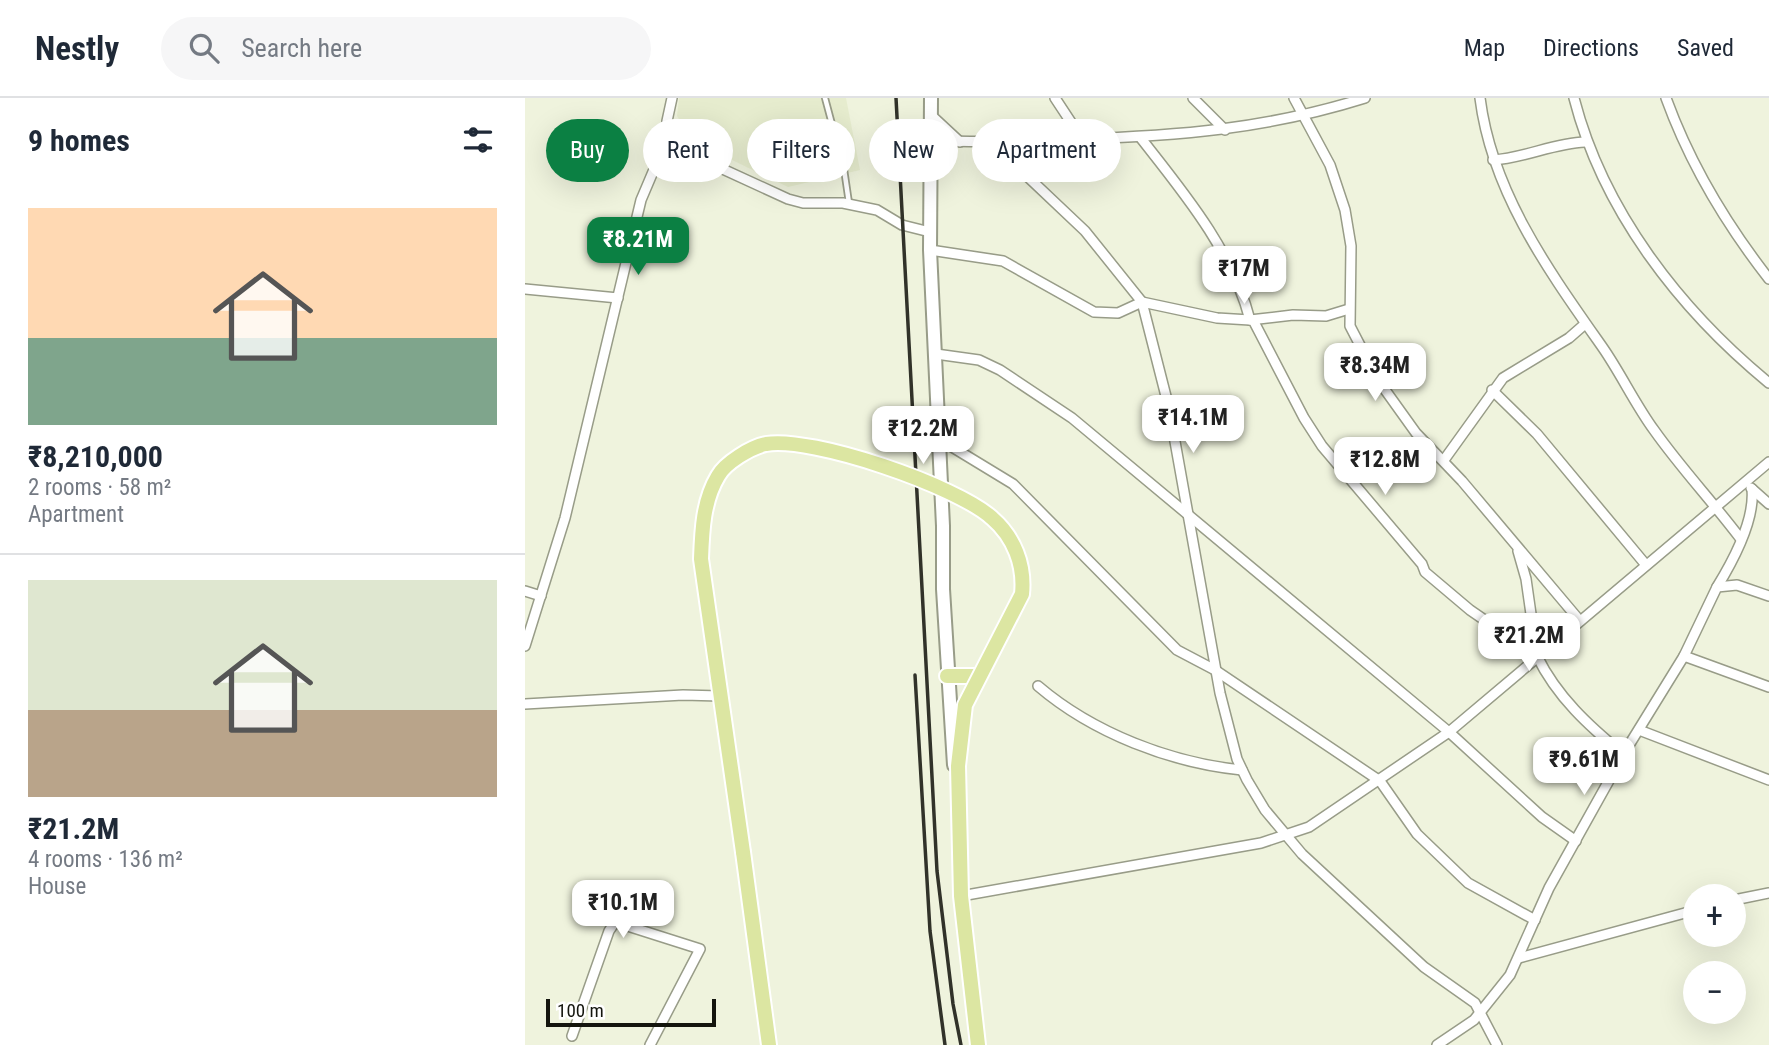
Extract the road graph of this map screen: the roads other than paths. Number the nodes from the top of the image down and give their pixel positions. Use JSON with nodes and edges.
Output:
{"nodes":[{"id":1,"x":672,"y":98,"type":"edge"},
{"id":2,"x":825,"y":98,"type":"edge"},
{"id":3,"x":1055,"y":98,"type":"edge"},
{"id":4,"x":1193,"y":98,"type":"edge"},
{"id":5,"x":1294,"y":98,"type":"edge"},
{"id":6,"x":1365,"y":98,"type":"edge"},
{"id":7,"x":1480,"y":98,"type":"edge"},
{"id":8,"x":1574,"y":98,"type":"edge"},
{"id":9,"x":1670,"y":99,"type":"edge"},
{"id":10,"x":932,"y":104,"type":"edge"},
{"id":11,"x":1306,"y":117,"type":"junction"},
{"id":12,"x":667,"y":119,"type":"edge"},
{"id":13,"x":1069,"y":119,"type":"edge"},
{"id":14,"x":1225,"y":130,"type":"junction"},
{"id":15,"x":1140,"y":137,"type":"junction"},
{"id":16,"x":1121,"y":138,"type":"edge"},
{"id":17,"x":960,"y":142,"type":"joint"},
{"id":18,"x":972,"y":142,"type":"edge"},
{"id":19,"x":1585,"y":142,"type":"junction"},
{"id":20,"x":1493,"y":160,"type":"junction"},
{"id":21,"x":733,"y":175,"type":"edge"},
{"id":22,"x":647,"y":182,"type":"edge"},
{"id":23,"x":931,"y":182,"type":"edge"},
{"id":24,"x":1033,"y":182,"type":"edge"},
{"id":25,"x":849,"y":204,"type":"junction"},
{"id":26,"x":930,"y":232,"type":"junction"},
{"id":27,"x":930,"y":250,"type":"junction"},
{"id":28,"x":1769,"y":279,"type":"edge"},
{"id":29,"x":525,"y":289,"type":"edge"},
{"id":30,"x":618,"y":298,"type":"junction"},
{"id":31,"x":1142,"y":302,"type":"junction"},
{"id":32,"x":1349,"y":309,"type":"junction"},
{"id":33,"x":1252,"y":320,"type":"junction"},
{"id":34,"x":1585,"y":324,"type":"junction"},
{"id":35,"x":936,"y":354,"type":"junction"},
{"id":36,"x":1769,"y":383,"type":"edge"},
{"id":37,"x":1492,"y":390,"type":"junction"},
{"id":38,"x":939,"y":439,"type":"junction"},
{"id":39,"x":1444,"y":460,"type":"junction"},
{"id":40,"x":1769,"y":462,"type":"edge"},
{"id":41,"x":1748,"y":486,"type":"junction"},
{"id":42,"x":1769,"y":504,"type":"edge"},
{"id":43,"x":1716,"y":506,"type":"junction"},
{"id":44,"x":1188,"y":515,"type":"junction"},
{"id":45,"x":1740,"y":538,"type":"junction"},
{"id":46,"x":1517,"y":546,"type":"junction"},
{"id":47,"x":1646,"y":565,"type":"junction"},
{"id":48,"x":1717,"y":587,"type":"junction"},
{"id":49,"x":525,"y":592,"type":"edge"},
{"id":50,"x":541,"y":596,"type":"junction"},
{"id":51,"x":1769,"y":596,"type":"edge"},
{"id":52,"x":1580,"y":621,"type":"junction"},
{"id":53,"x":525,"y":646,"type":"edge"},
{"id":54,"x":1537,"y":656,"type":"junction"},
{"id":55,"x":1684,"y":656,"type":"junction"},
{"id":56,"x":1215,"y":670,"type":"junction"},
{"id":57,"x":947,"y":676,"type":"junction"},
{"id":58,"x":978,"y":676,"type":"junction"},
{"id":59,"x":1038,"y":686,"type":"dead end"},
{"id":60,"x":1769,"y":687,"type":"edge"},
{"id":61,"x":720,"y":696,"type":"junction"},
{"id":62,"x":525,"y":704,"type":"edge"},
{"id":63,"x":1639,"y":730,"type":"junction"},
{"id":64,"x":1449,"y":732,"type":"junction"},
{"id":65,"x":1623,"y":754,"type":"junction"},
{"id":66,"x":1242,"y":770,"type":"junction"},
{"id":67,"x":1769,"y":780,"type":"edge"},
{"id":68,"x":1380,"y":781,"type":"junction"},
{"id":69,"x":958,"y":831,"type":"junction"},
{"id":70,"x":1286,"y":835,"type":"junction"},
{"id":71,"x":1576,"y":841,"type":"junction"},
{"id":72,"x":1769,"y":893,"type":"edge"},
{"id":73,"x":961,"y":895,"type":"junction"},
{"id":74,"x":1746,"y":898,"type":"edge"},
{"id":75,"x":1683,"y":914,"type":"edge"},
{"id":76,"x":1535,"y":920,"type":"junction"},
{"id":77,"x":1519,"y":958,"type":"junction"},
{"id":78,"x":1481,"y":1013,"type":"junction"},
{"id":79,"x":572,"y":1036,"type":"dead end"},
{"id":80,"x":650,"y":1045,"type":"edge"},
{"id":81,"x":769,"y":1045,"type":"edge"},
{"id":82,"x":978,"y":1045,"type":"edge"},
{"id":83,"x":1437,"y":1045,"type":"edge"},
{"id":84,"x":1497,"y":1045,"type":"edge"}],
"edges":[{"from":1,"to":12,"type":"street"},
{"from":2,"to":25,"type":"lane"},
{"from":3,"to":13,"type":"street"},
{"from":4,"to":14,"type":"street"},
{"from":5,"to":11,"type":"street"},
{"from":6,"to":11,"type":"street"},
{"from":7,"to":20,"type":"street"},
{"from":8,"to":19,"type":"street"},
{"from":9,"to":28,"type":"street"},
{"from":10,"to":17,"type":"street"},
{"from":11,"to":14,"type":"street"},
{"from":11,"to":32,"type":"street"},
{"from":14,"to":15,"type":"street"},
{"from":15,"to":16,"type":"street"},
{"from":15,"to":33,"type":"street"},
{"from":17,"to":18,"type":"street"},
{"from":19,"to":20,"type":"street"},
{"from":19,"to":36,"type":"street"},
{"from":20,"to":34,"type":"street"},
{"from":21,"to":25,"type":"street"},
{"from":22,"to":30,"type":"street"},
{"from":23,"to":26,"type":"main road"},
{"from":24,"to":31,"type":"street"},
{"from":25,"to":26,"type":"street"},
{"from":26,"to":27,"type":"main road"},
{"from":27,"to":31,"type":"street"},
{"from":27,"to":35,"type":"main road"},
{"from":29,"to":30,"type":"street"},
{"from":30,"to":50,"type":"street"},
{"from":31,"to":33,"type":"street"},
{"from":31,"to":44,"type":"street"},
{"from":32,"to":33,"type":"street"},
{"from":32,"to":39,"type":"street"},
{"from":33,"to":54,"type":"street"},
{"from":34,"to":37,"type":"street"},
{"from":34,"to":43,"type":"street"},
{"from":35,"to":38,"type":"main road"},
{"from":35,"to":44,"type":"street"},
{"from":37,"to":39,"type":"street"},
{"from":37,"to":47,"type":"street"},
{"from":38,"to":56,"type":"street"},
{"from":38,"to":57,"type":"main road"},
{"from":39,"to":46,"type":"street"},
{"from":40,"to":41,"type":"street"},
{"from":41,"to":42,"type":"street"},
{"from":41,"to":43,"type":"street"},
{"from":41,"to":45,"type":"street"},
{"from":43,"to":45,"type":"street"},
{"from":43,"to":47,"type":"street"},
{"from":44,"to":56,"type":"street"},
{"from":44,"to":64,"type":"street"},
{"from":45,"to":48,"type":"street"},
{"from":46,"to":52,"type":"street"},
{"from":46,"to":54,"type":"street"},
{"from":47,"to":52,"type":"street"},
{"from":48,"to":51,"type":"street"},
{"from":48,"to":55,"type":"street"},
{"from":49,"to":50,"type":"street"},
{"from":50,"to":53,"type":"street"},
{"from":52,"to":54,"type":"street"},
{"from":54,"to":64,"type":"street"},
{"from":54,"to":65,"type":"street"},
{"from":55,"to":60,"type":"street"},
{"from":55,"to":63,"type":"street"},
{"from":56,"to":66,"type":"street"},
{"from":56,"to":68,"type":"street"},
{"from":57,"to":58,"type":"main road"},
{"from":57,"to":69,"type":"main road"},
{"from":58,"to":61,"type":"main road","bridge":true},
{"from":58,"to":69,"type":"main road","bridge":true},
{"from":59,"to":66,"type":"street"},
{"from":61,"to":62,"type":"street"},
{"from":61,"to":81,"type":"main road","bridge":true},
{"from":63,"to":65,"type":"street"},
{"from":63,"to":67,"type":"street"},
{"from":64,"to":68,"type":"street"},
{"from":64,"to":71,"type":"street"},
{"from":65,"to":71,"type":"street"},
{"from":66,"to":70,"type":"street"},
{"from":68,"to":70,"type":"street"},
{"from":68,"to":76,"type":"street"},
{"from":69,"to":73,"type":"main road"},
{"from":70,"to":73,"type":"street"},
{"from":70,"to":78,"type":"street"},
{"from":71,"to":76,"type":"street"},
{"from":72,"to":74,"type":"street"},
{"from":73,"to":82,"type":"main road"},
{"from":75,"to":77,"type":"street"},
{"from":76,"to":77,"type":"street"},
{"from":77,"to":78,"type":"street"},
{"from":78,"to":83,"type":"street"},
{"from":78,"to":84,"type":"street"},
{"from":79,"to":80,"type":"street"}]}
